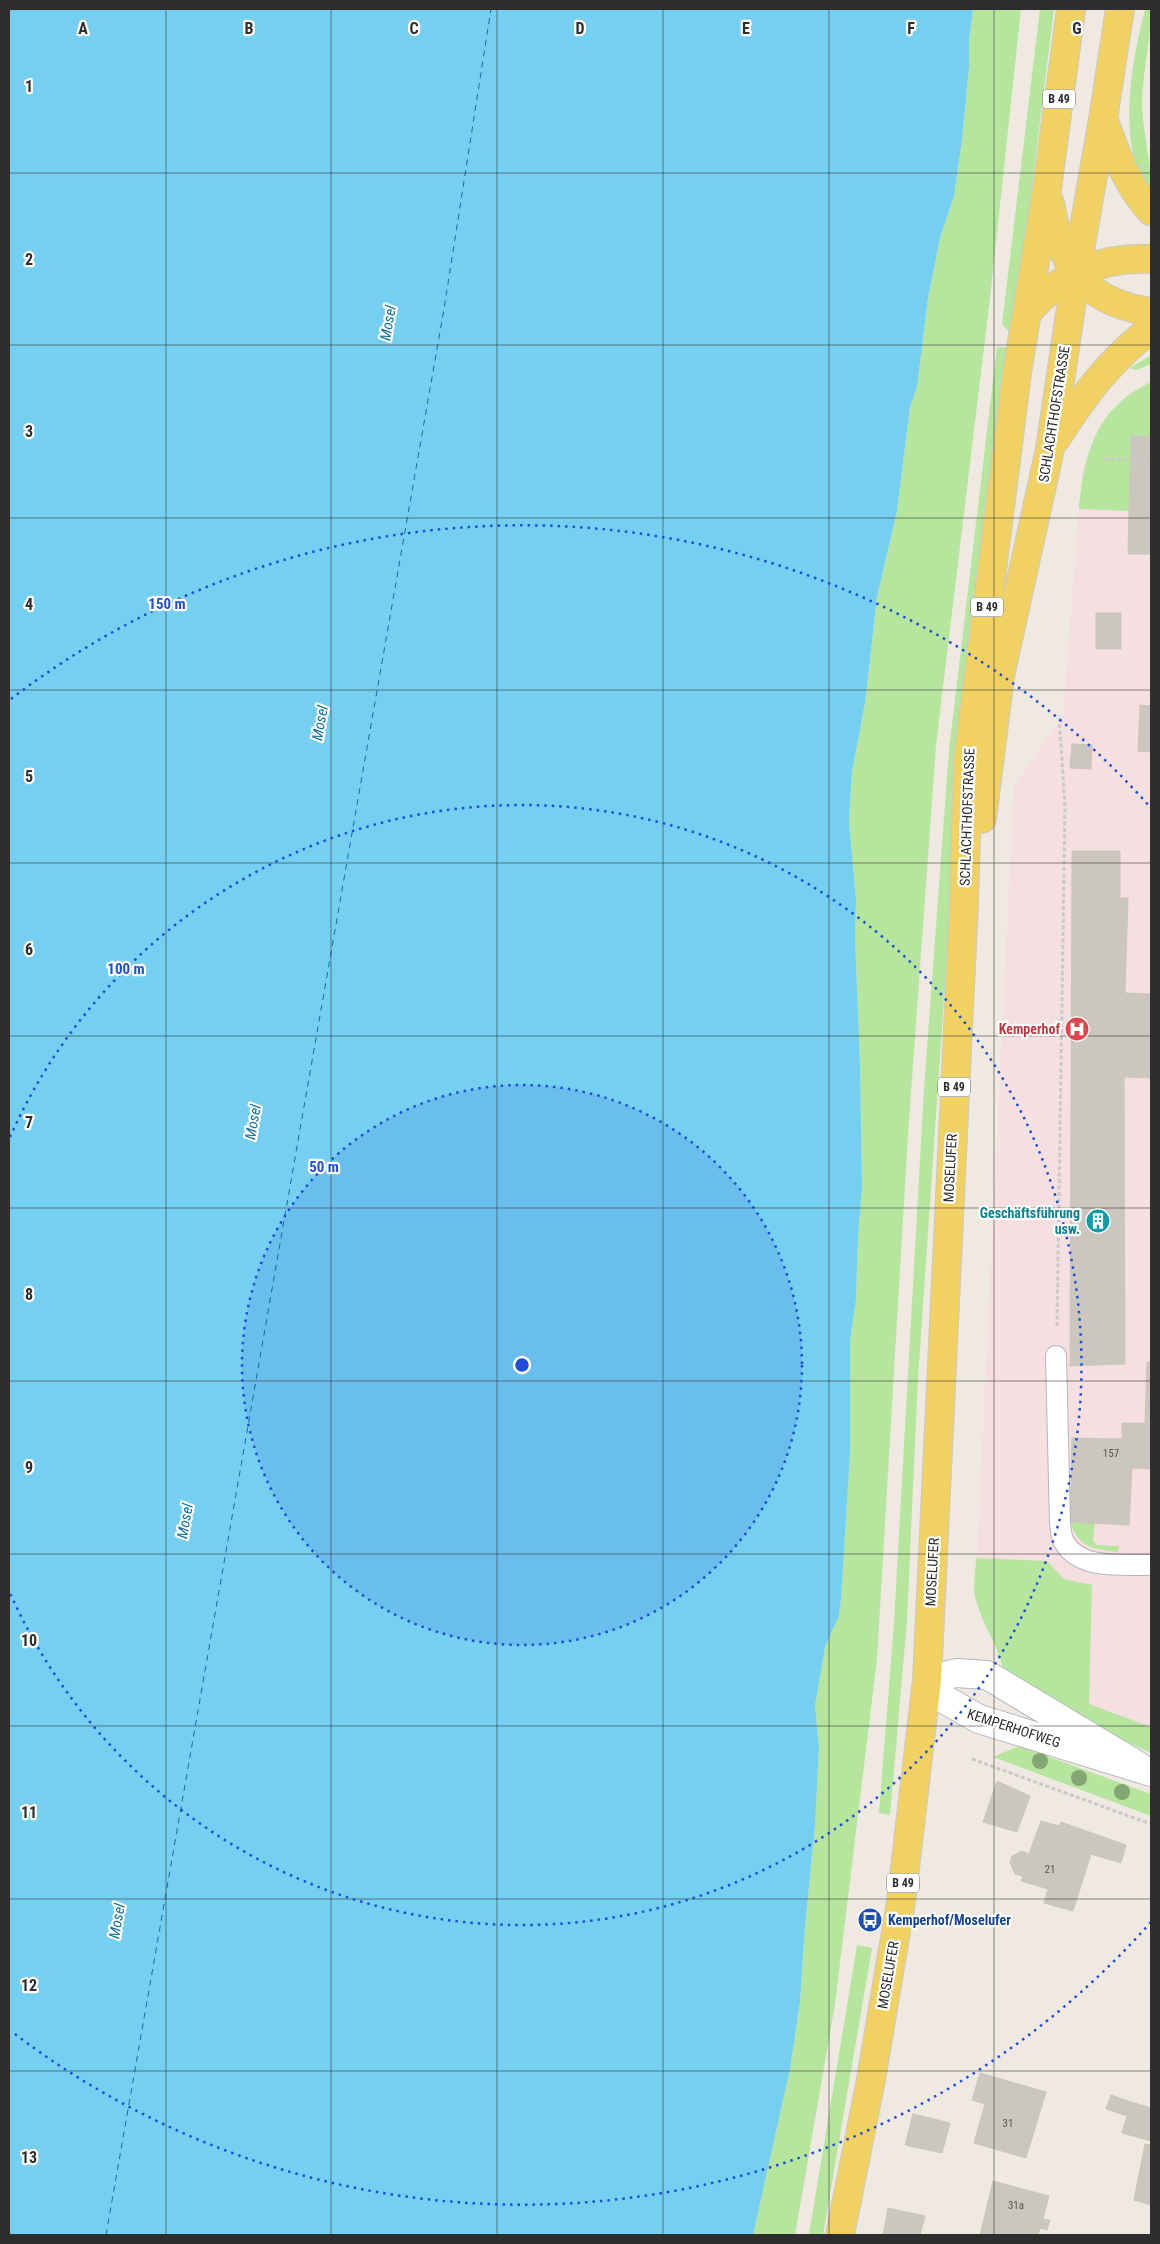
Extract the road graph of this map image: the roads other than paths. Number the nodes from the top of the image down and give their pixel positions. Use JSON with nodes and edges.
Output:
{"nodes":[{"id":1,"x":1071,"y":9,"type":"edge"},
{"id":2,"x":1120,"y":9,"type":"edge"},
{"id":3,"x":1103,"y":119,"type":"junction"},
{"id":4,"x":1047,"y":189,"type":"junction"},
{"id":5,"x":1151,"y":211,"type":"edge"},
{"id":6,"x":1151,"y":259,"type":"edge"},
{"id":7,"x":1076,"y":273,"type":"junction"},
{"id":8,"x":1151,"y":312,"type":"edge"},
{"id":9,"x":1027,"y":313,"type":"junction"},
{"id":10,"x":1151,"y":329,"type":"edge"},
{"id":11,"x":1050,"y":449,"type":"junction"},
{"id":12,"x":964,"y":903,"type":"junction"},
{"id":13,"x":1056,"y":1356,"type":"road end"},
{"id":14,"x":1151,"y":1565,"type":"edge"},
{"id":15,"x":927,"y":1680,"type":"junction"},
{"id":16,"x":1146,"y":1770,"type":"edge"},
{"id":17,"x":840,"y":2235,"type":"edge"}],
"edges":[{"from":1,"to":4,"type":"main road","name":"SCHLACHTHOFSTRASSE","number":"B 49"},
{"from":2,"to":3,"type":"main road","name":"SCHLACHTHOFSTRASSE","number":"B 49"},
{"from":3,"to":5,"type":"main road"},
{"from":3,"to":7,"type":"main road","name":"SCHLACHTHOFSTRASSE","number":"B 49"},
{"from":4,"to":7,"type":"main road"},
{"from":4,"to":9,"type":"main road","name":"SCHLACHTHOFSTRASSE","number":"B 49"},
{"from":6,"to":7,"type":"main road"},
{"from":7,"to":8,"type":"main road"},
{"from":7,"to":9,"type":"main road"},
{"from":7,"to":11,"type":"main road","name":"SCHLACHTHOFSTRASSE","number":"B 49"},
{"from":9,"to":12,"type":"main road","name":"SCHLACHTHOFSTRASSE","number":"B 49"},
{"from":10,"to":11,"type":"main road"},
{"from":11,"to":12,"type":"main road","name":"SCHLACHTHOFSTRASSE","number":"B 49"},
{"from":12,"to":15,"type":"main road","name":"MOSELUFER","number":"B 49"},
{"from":13,"to":14,"type":"lane"},
{"from":15,"to":16,"type":"street","name":"KEMPERHOFWEG"},
{"from":15,"to":16,"type":"street","name":"KEMPERHOFWEG"},
{"from":15,"to":17,"type":"main road","name":"MOSELUFER","number":"B 49"}]}
